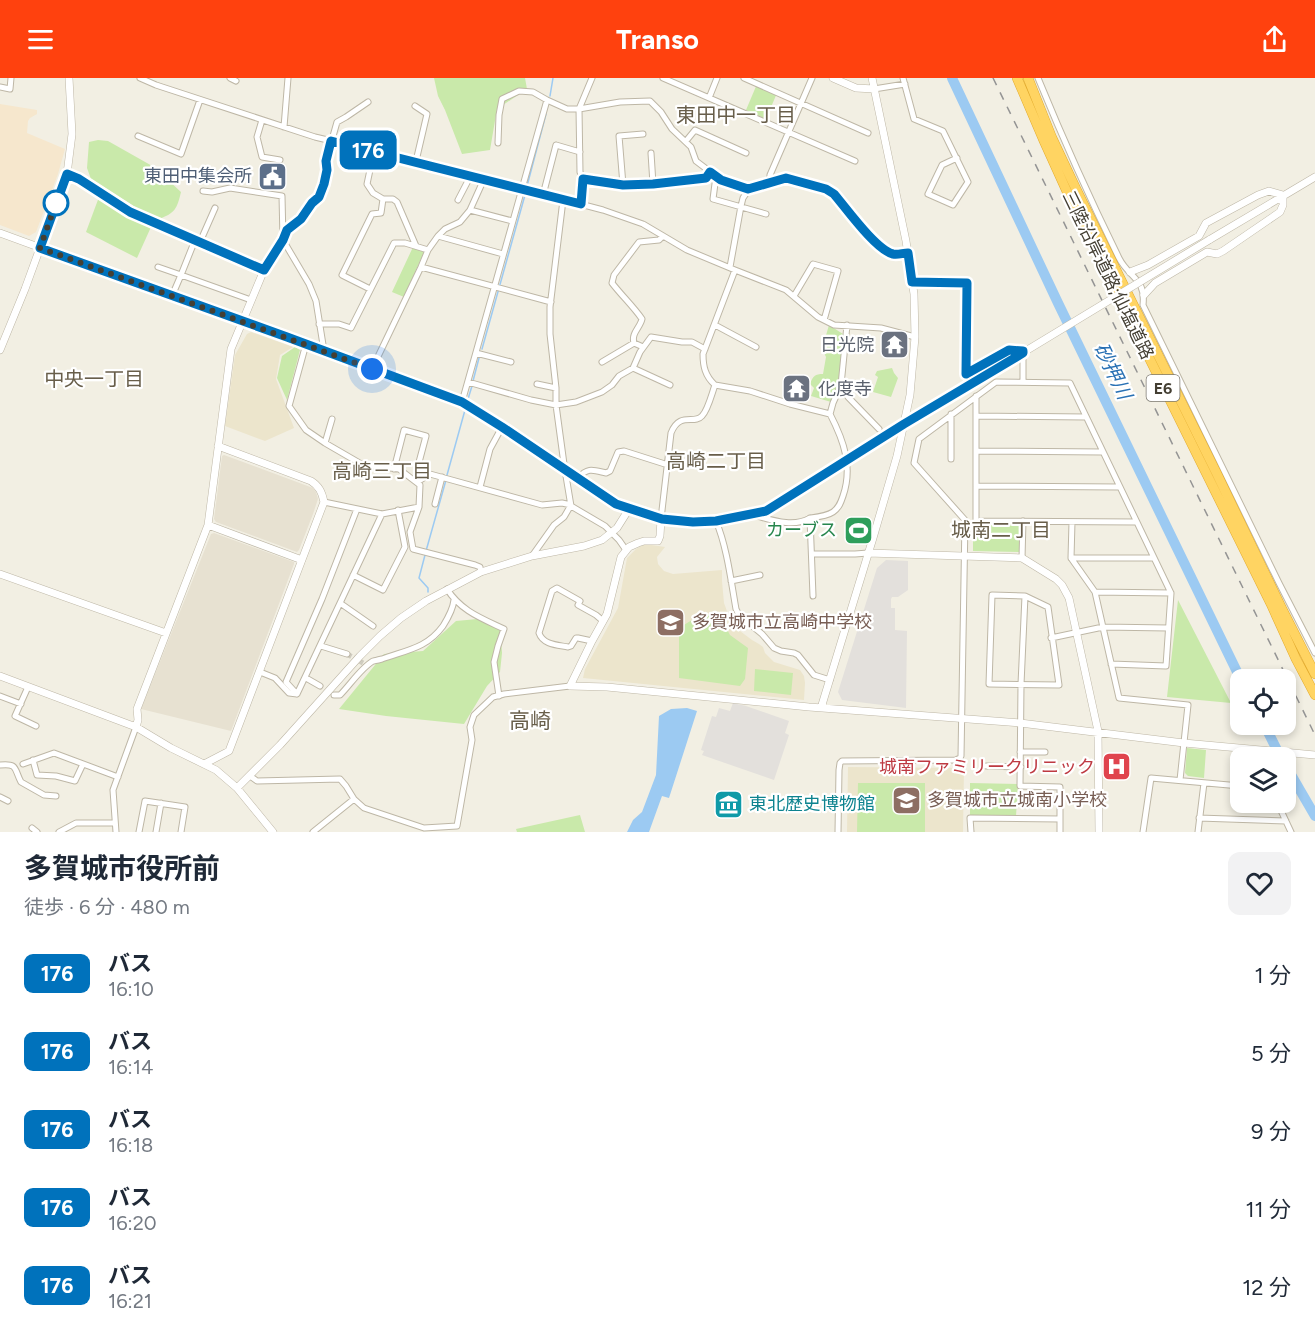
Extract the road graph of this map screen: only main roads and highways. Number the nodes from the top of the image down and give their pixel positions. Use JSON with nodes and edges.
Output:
{"nodes":[{"id":1,"x":1017,"y":78,"type":"edge"},
{"id":2,"x":1028,"y":78,"type":"edge"},
{"id":3,"x":1315,"y":674,"type":"edge"},
{"id":4,"x":1315,"y":694,"type":"edge"}],
"edges":[{"from":1,"to":4,"type":"highway","name":"三陸沿岸道路;仙塩道路","number":"E6"},
{"from":2,"to":3,"type":"highway","name":"三陸沿岸道路;仙塩道路","number":"E6"}]}
